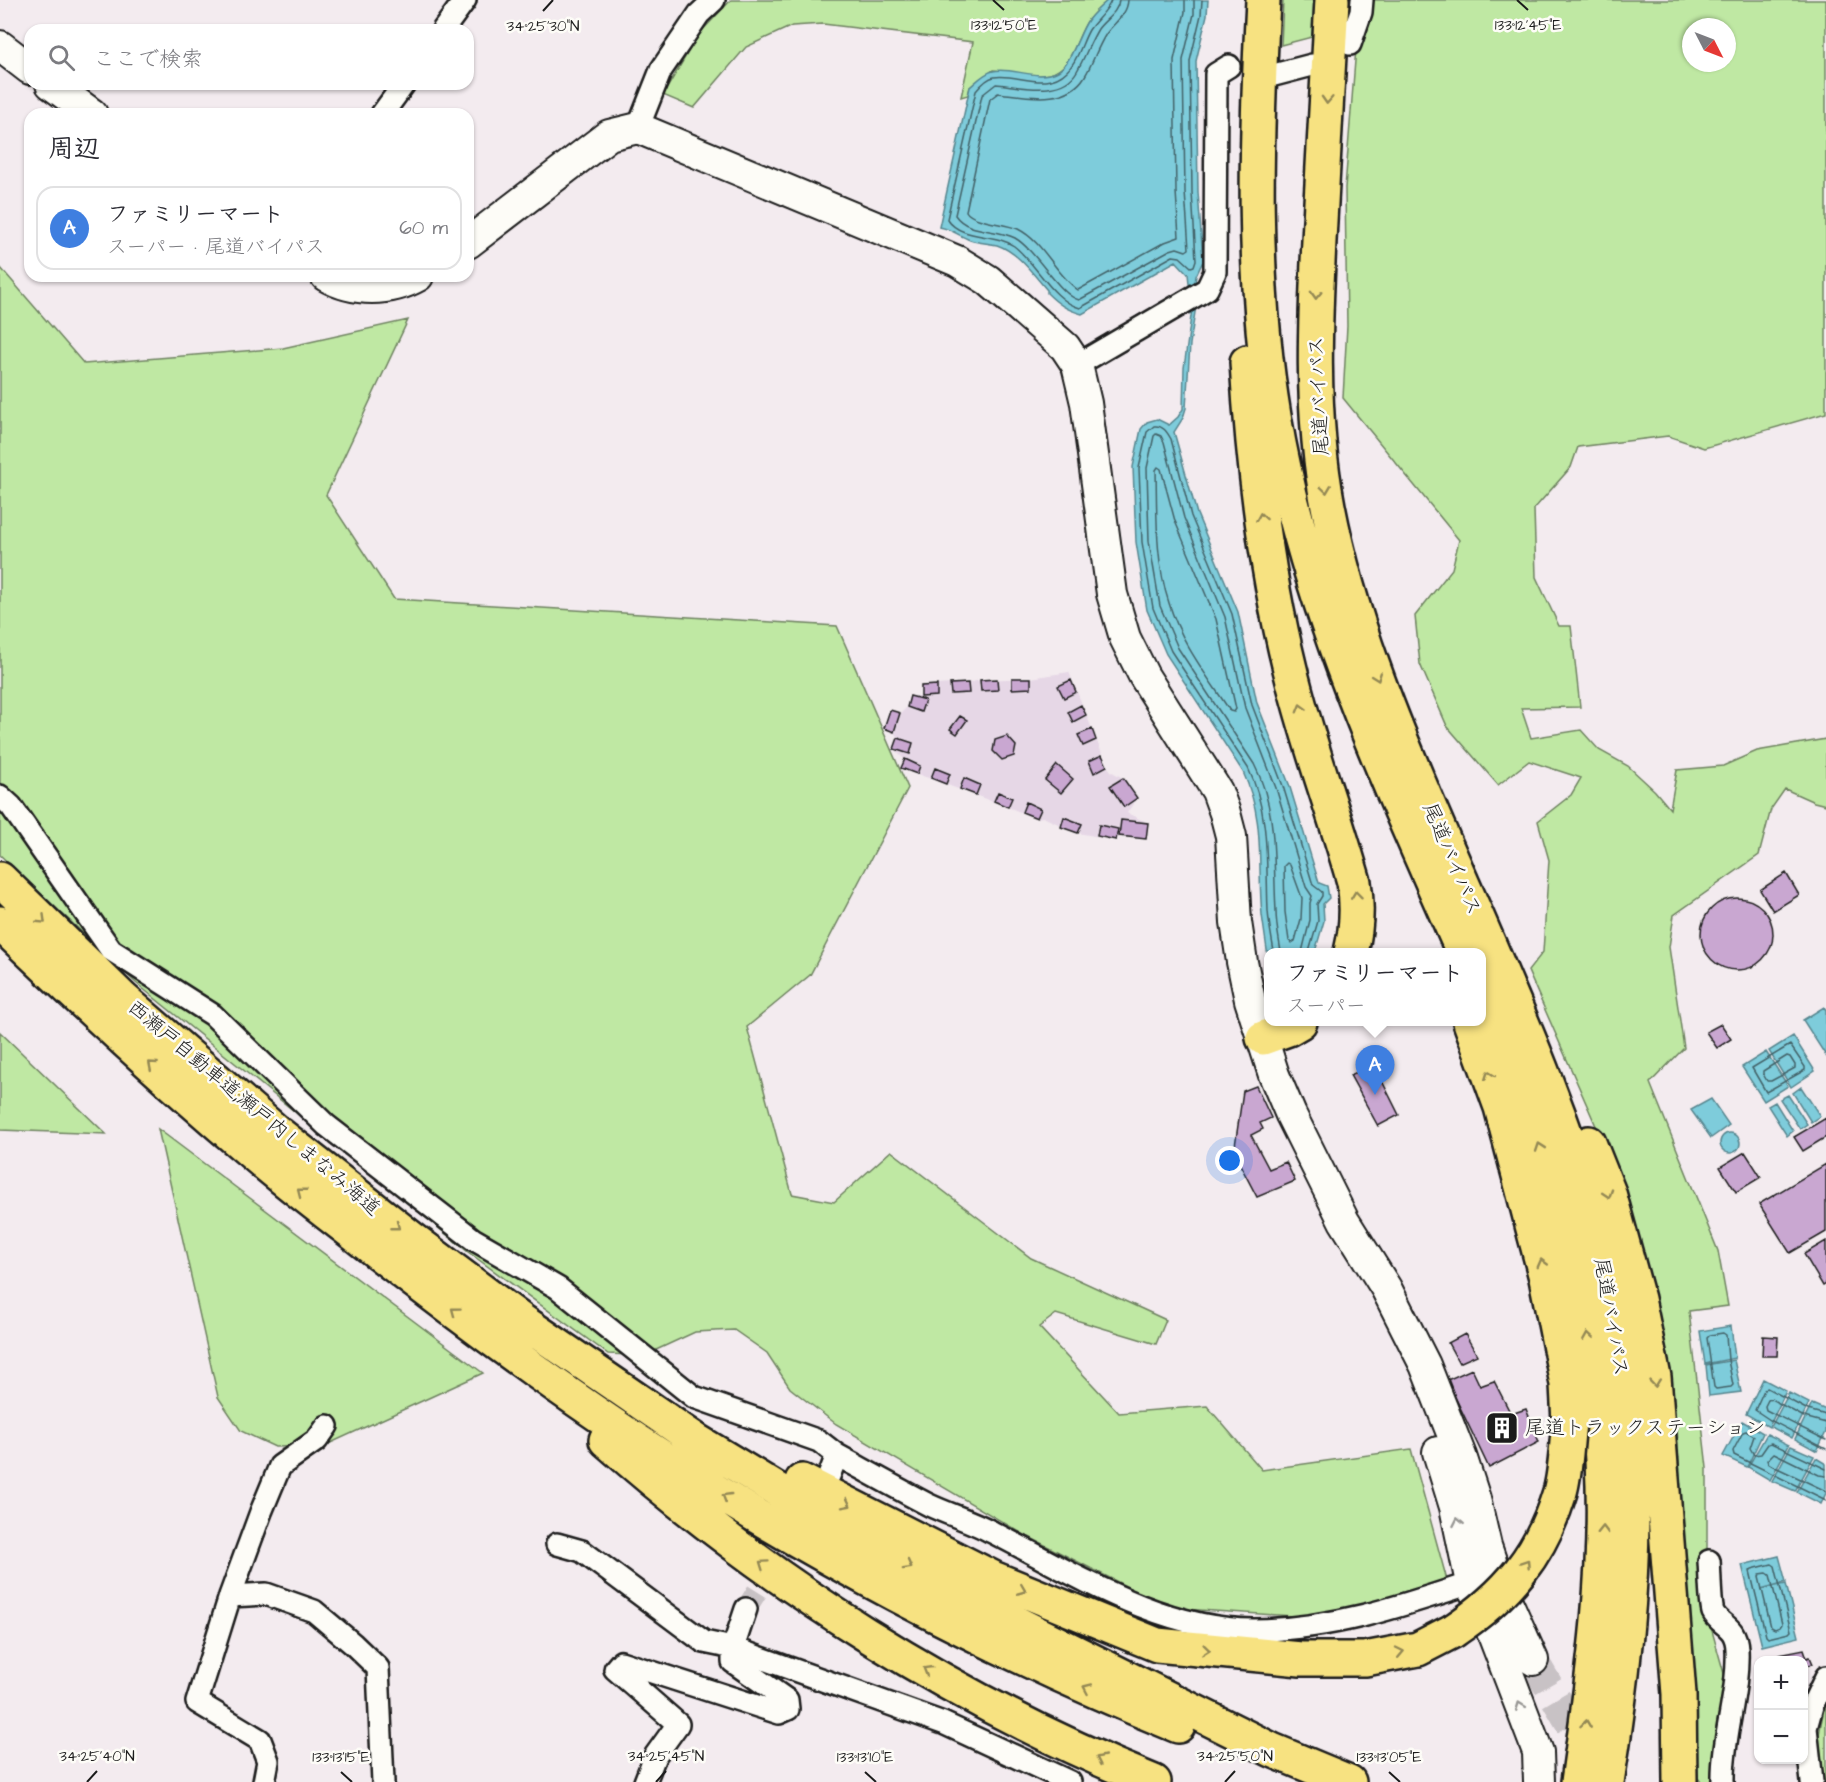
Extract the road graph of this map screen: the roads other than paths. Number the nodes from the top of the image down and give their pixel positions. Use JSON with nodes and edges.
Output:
{"nodes":[{"id":1,"x":465,"y":0,"type":"edge"},
{"id":2,"x":714,"y":0,"type":"edge"},
{"id":3,"x":1256,"y":0,"type":"edge"},
{"id":4,"x":1263,"y":0,"type":"edge"},
{"id":5,"x":1332,"y":0,"type":"edge"},
{"id":6,"x":1362,"y":0,"type":"edge"},
{"id":7,"x":447,"y":24,"type":"edge"},
{"id":8,"x":1350,"y":44,"type":"dead end"},
{"id":9,"x":0,"y":46,"type":"edge"},
{"id":10,"x":24,"y":64,"type":"edge"},
{"id":11,"x":1312,"y":65,"type":"dead end"},
{"id":12,"x":1229,"y":66,"type":"dead end"},
{"id":13,"x":1274,"y":75,"type":"dead end"},
{"id":14,"x":59,"y":90,"type":"edge"},
{"id":15,"x":400,"y":90,"type":"edge"},
{"id":16,"x":84,"y":108,"type":"edge"},
{"id":17,"x":386,"y":108,"type":"edge"},
{"id":18,"x":638,"y":128,"type":"junction"},
{"id":19,"x":474,"y":238,"type":"edge"},
{"id":20,"x":337,"y":282,"type":"edge"},
{"id":21,"x":407,"y":282,"type":"edge"},
{"id":22,"x":1077,"y":365,"type":"junction"},
{"id":23,"x":1274,"y":416,"type":"junction"},
{"id":24,"x":0,"y":796,"type":"edge"},
{"id":25,"x":1425,"y":798,"type":"junction"},
{"id":26,"x":0,"y":879,"type":"edge"},
{"id":27,"x":0,"y":923,"type":"edge"},
{"id":28,"x":1351,"y":948,"type":"edge"},
{"id":29,"x":1443,"y":948,"type":"edge"},
{"id":30,"x":1462,"y":948,"type":"edge"},
{"id":31,"x":1486,"y":1003,"type":"edge"},
{"id":32,"x":1293,"y":1026,"type":"edge"},
{"id":33,"x":1471,"y":1026,"type":"edge"},
{"id":34,"x":1263,"y":1038,"type":"junction"},
{"id":35,"x":1344,"y":1221,"type":"junction"},
{"id":36,"x":522,"y":1321,"type":"junction"},
{"id":37,"x":501,"y":1347,"type":"junction"},
{"id":38,"x":327,"y":1426,"type":"dead end"},
{"id":39,"x":837,"y":1455,"type":"junction"},
{"id":40,"x":829,"y":1476,"type":"dead end"},
{"id":41,"x":557,"y":1544,"type":"dead end"},
{"id":42,"x":1709,"y":1561,"type":"dead end"},
{"id":43,"x":1471,"y":1583,"type":"junction"},
{"id":44,"x":230,"y":1596,"type":"junction"},
{"id":45,"x":1673,"y":1606,"type":"junction"},
{"id":46,"x":746,"y":1609,"type":"tunnel mouth"},
{"id":47,"x":732,"y":1648,"type":"junction"},
{"id":48,"x":1533,"y":1660,"type":"tunnel mouth"},
{"id":49,"x":1826,"y":1677,"type":"edge"},
{"id":50,"x":264,"y":1782,"type":"edge"},
{"id":51,"x":383,"y":1782,"type":"edge"},
{"id":52,"x":645,"y":1782,"type":"edge"},
{"id":53,"x":1070,"y":1782,"type":"edge"},
{"id":54,"x":1154,"y":1782,"type":"edge"},
{"id":55,"x":1316,"y":1782,"type":"edge"},
{"id":56,"x":1349,"y":1782,"type":"edge"},
{"id":57,"x":1539,"y":1782,"type":"edge"},
{"id":58,"x":1578,"y":1782,"type":"edge"},
{"id":59,"x":1607,"y":1782,"type":"edge"},
{"id":60,"x":1662,"y":1782,"type":"edge"},
{"id":61,"x":1680,"y":1782,"type":"edge"},
{"id":62,"x":1723,"y":1782,"type":"edge"},
{"id":63,"x":1812,"y":1782,"type":"edge"}],
"edges":[{"from":1,"to":7,"type":"street"},
{"from":2,"to":18,"type":"street"},
{"from":28,"to":3,"type":"highway","one_way":true},
{"from":4,"to":23,"type":"highway","name":"尾道バイパス"},
{"from":5,"to":25,"type":"highway","name":"尾道バイパス","one_way":true},
{"from":6,"to":8,"type":"street"},
{"from":9,"to":10,"type":"street"},
{"from":11,"to":13,"type":"street"},
{"from":12,"to":22,"type":"street"},
{"from":14,"to":16,"type":"street"},
{"from":15,"to":17,"type":"street"},
{"from":18,"to":19,"type":"street"},
{"from":18,"to":22,"type":"street"},
{"from":20,"to":21,"type":"street"},
{"from":22,"to":34,"type":"street"},
{"from":23,"to":29,"type":"highway"},
{"from":23,"to":30,"type":"highway","name":"尾道バイパス"},
{"from":24,"to":39,"type":"street"},
{"from":25,"to":45,"type":"highway","one_way":true},
{"from":25,"to":59,"type":"highway","name":"尾道バイパス"},
{"from":26,"to":36,"type":"highway","name":"西瀬戸自動車道;瀬戸内しまなみ海道","one_way":true},
{"from":37,"to":27,"type":"highway","name":"西瀬戸自動車道;瀬戸内しまなみ海道","one_way":true},
{"from":58,"to":31,"type":"highway","name":"尾道バイパス","one_way":true},
{"from":32,"to":34,"type":"highway"},
{"from":36,"to":33,"type":"highway","one_way":true,"bridge":true},
{"from":34,"to":35,"type":"street"},
{"from":43,"to":35,"type":"street","one_way":true},
{"from":35,"to":48,"type":"street"},
{"from":36,"to":56,"type":"highway","one_way":true},
{"from":54,"to":37,"type":"highway","one_way":true},
{"from":55,"to":37,"type":"highway","one_way":true},
{"from":38,"to":44,"type":"street"},
{"from":39,"to":40,"type":"street"},
{"from":39,"to":43,"type":"street"},
{"from":41,"to":47,"type":"street"},
{"from":42,"to":62,"type":"street"},
{"from":57,"to":43,"type":"street","one_way":true},
{"from":44,"to":50,"type":"street"},
{"from":44,"to":51,"type":"street"},
{"from":45,"to":60,"type":"highway"},
{"from":45,"to":61,"type":"highway"},
{"from":46,"to":47,"type":"street"},
{"from":47,"to":52,"type":"street"},
{"from":47,"to":53,"type":"street"},
{"from":49,"to":63,"type":"street"}]}
